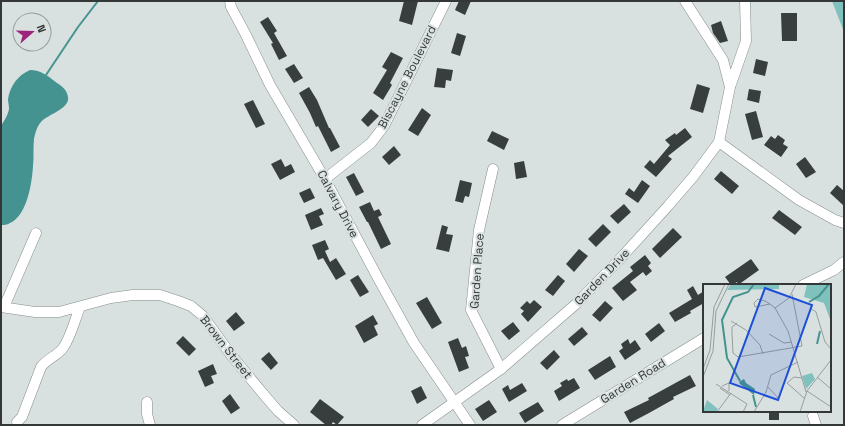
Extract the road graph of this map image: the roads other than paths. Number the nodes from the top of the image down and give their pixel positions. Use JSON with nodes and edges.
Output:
{"nodes":[{"id":1,"x":230,"y":1,"type":"edge"},
{"id":2,"x":446,"y":1,"type":"edge"},
{"id":3,"x":685,"y":1,"type":"edge"},
{"id":4,"x":746,"y":1,"type":"edge"},
{"id":5,"x":730,"y":88,"type":"junction"},
{"id":6,"x":719,"y":142,"type":"junction"},
{"id":7,"x":493,"y":169,"type":"dead end"},
{"id":8,"x":325,"y":179,"type":"junction"},
{"id":9,"x":844,"y":223,"type":"edge"},
{"id":10,"x":36,"y":233,"type":"dead end"},
{"id":11,"x":844,"y":262,"type":"edge"},
{"id":12,"x":805,"y":284,"type":"edge"},
{"id":13,"x":2,"y":307,"type":"edge"},
{"id":14,"x":80,"y":307,"type":"junction"},
{"id":15,"x":703,"y":339,"type":"edge"},
{"id":16,"x":501,"y":368,"type":"junction"},
{"id":17,"x":147,"y":402,"type":"dead end"},
{"id":18,"x":454,"y":402,"type":"junction"},
{"id":19,"x":17,"y":422,"type":"dead end"},
{"id":20,"x":150,"y":425,"type":"edge"},
{"id":21,"x":294,"y":425,"type":"edge"},
{"id":22,"x":422,"y":425,"type":"edge"},
{"id":23,"x":470,"y":425,"type":"edge"},
{"id":24,"x":562,"y":425,"type":"edge"}],
"edges":[{"from":1,"to":8,"type":"street","name":"Calvary Drive"},
{"from":2,"to":8,"type":"street","name":"Biscayne Boulevard"},
{"from":3,"to":5,"type":"street","name":"Garden Drive"},
{"from":4,"to":5,"type":"street","name":"Garden Drive"},
{"from":5,"to":6,"type":"street","name":"Garden Drive"},
{"from":6,"to":9,"type":"street"},
{"from":6,"to":16,"type":"street","name":"Garden Drive"},
{"from":7,"to":16,"type":"street","name":"Garden Place"},
{"from":8,"to":18,"type":"street","name":"Calvary Drive"},
{"from":10,"to":13,"type":"street"},
{"from":11,"to":12,"type":"street"},
{"from":13,"to":14,"type":"street","name":"Brown Street"},
{"from":14,"to":19,"type":"street"},
{"from":14,"to":21,"type":"street","name":"Brown Street"},
{"from":15,"to":24,"type":"street","name":"Garden Road"},
{"from":16,"to":18,"type":"street","name":"Garden Drive"},
{"from":17,"to":20,"type":"street"},
{"from":18,"to":22,"type":"street","name":"Garden Drive"},
{"from":18,"to":23,"type":"street"}]}
